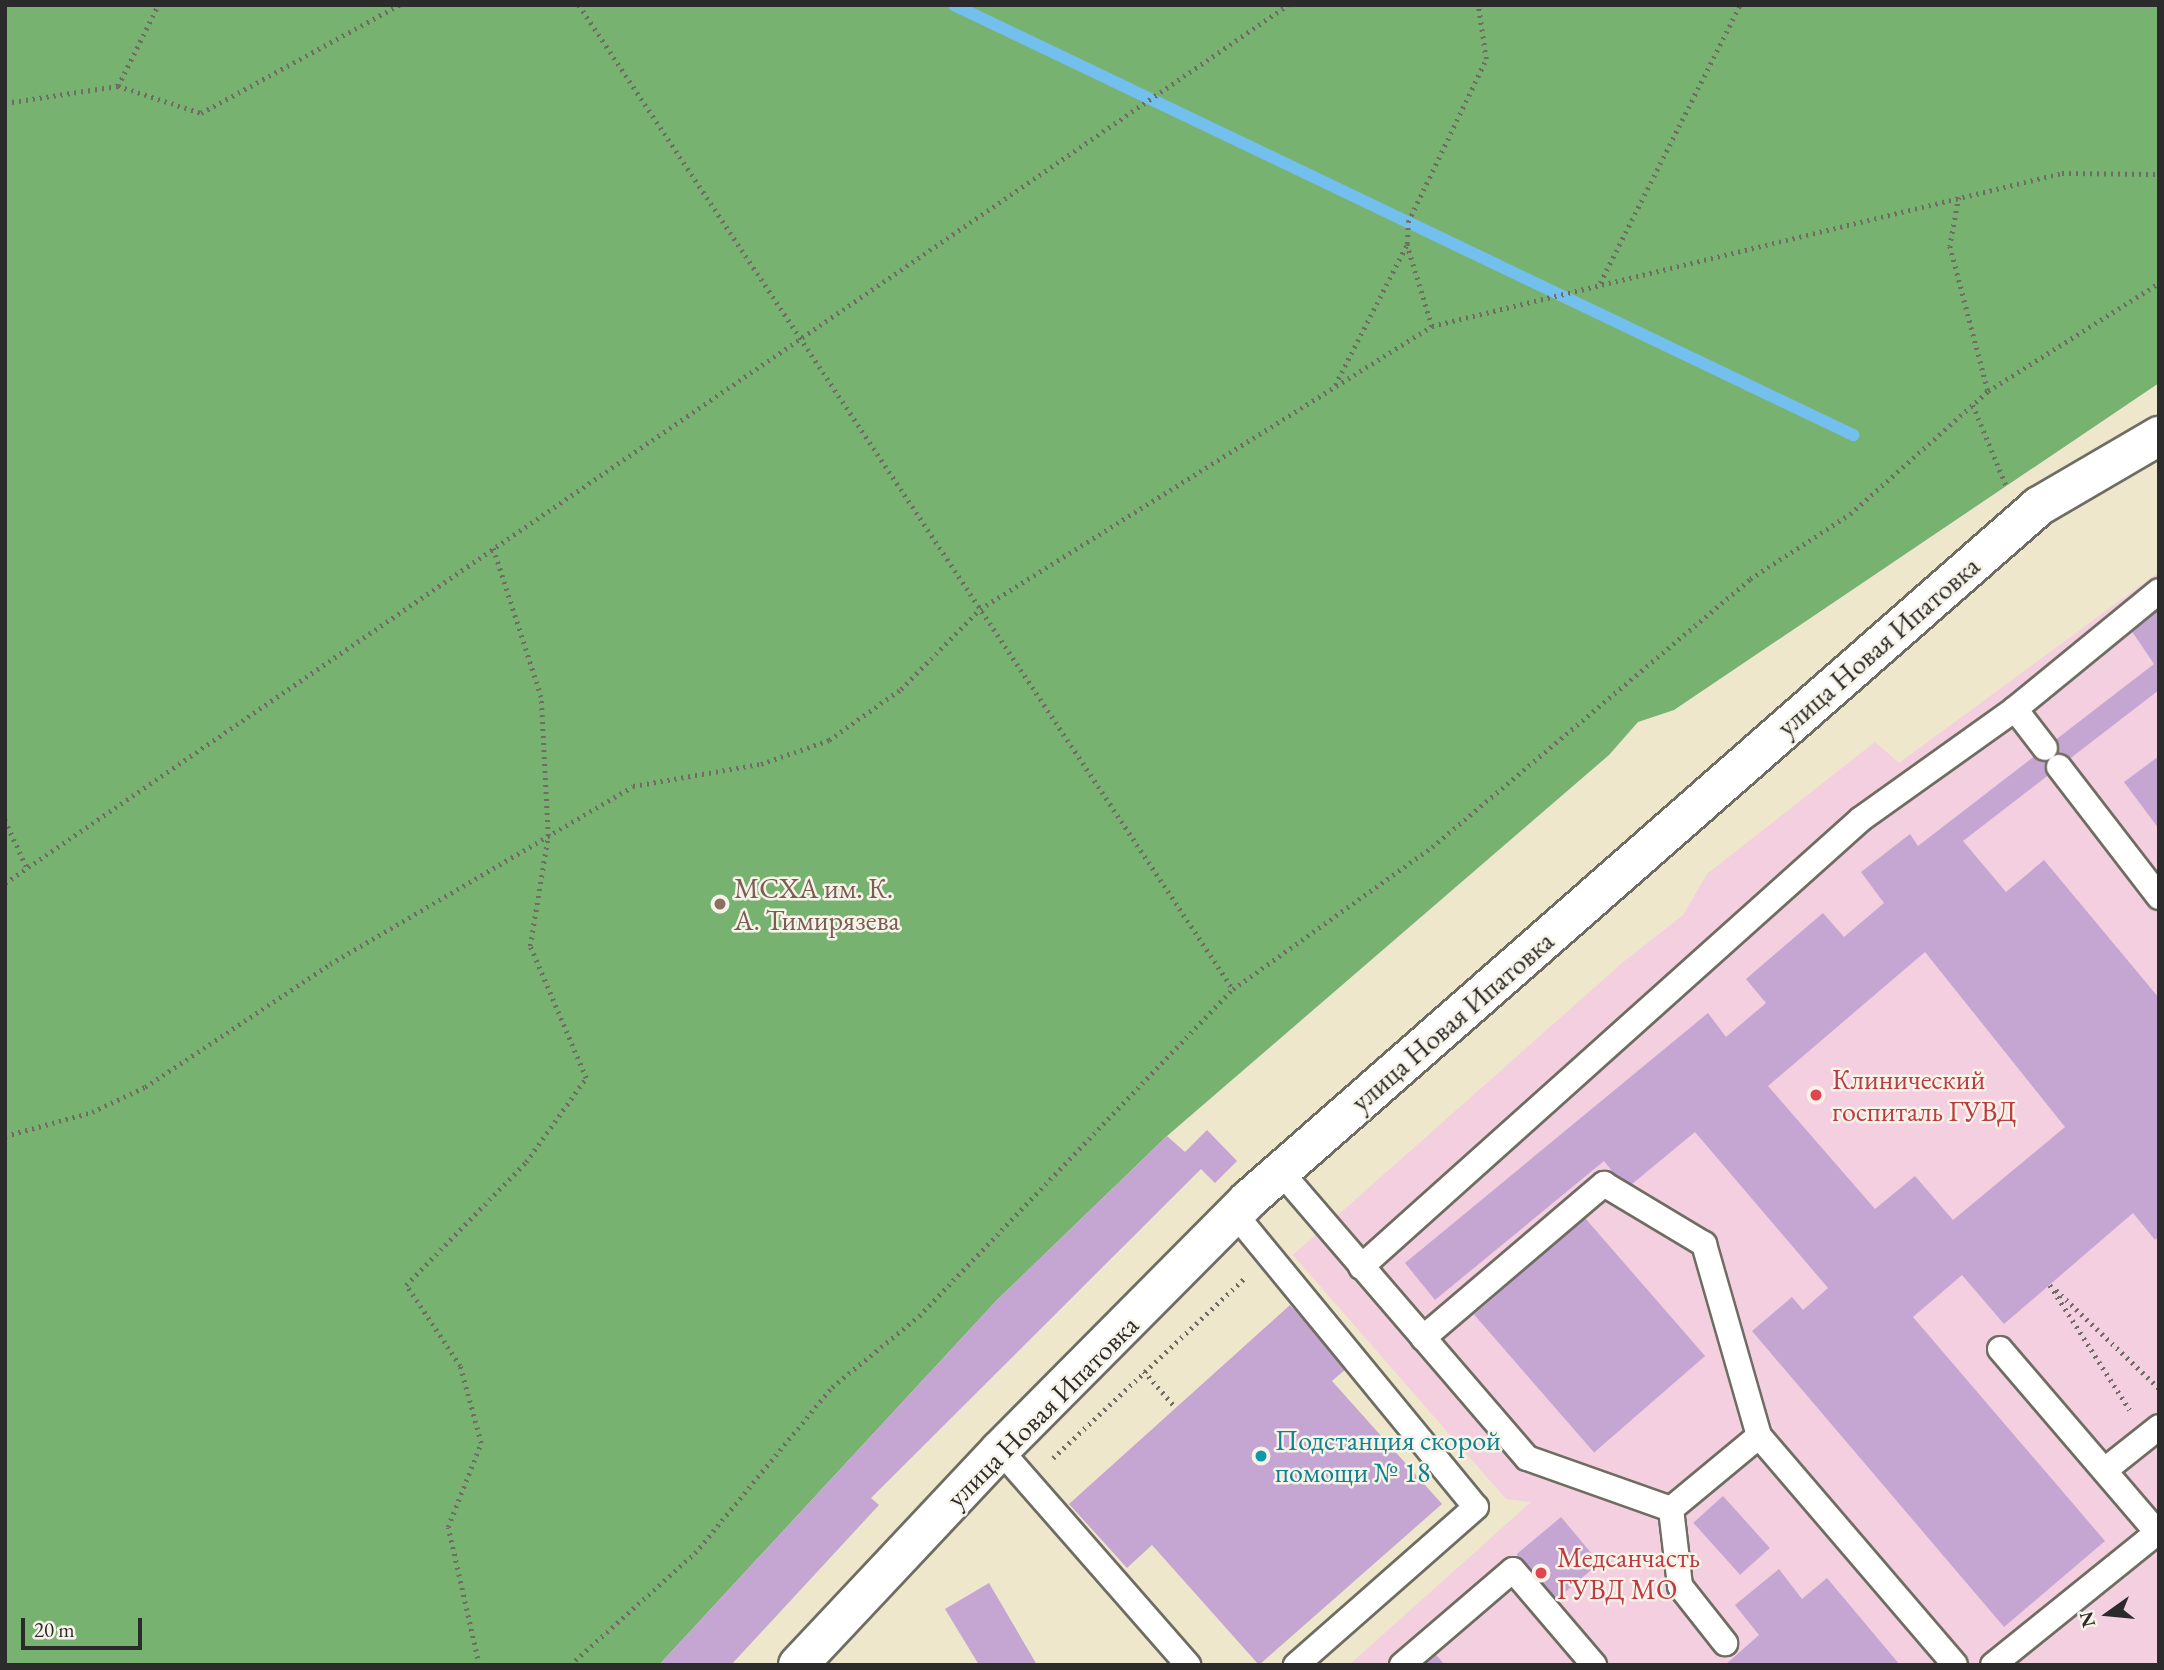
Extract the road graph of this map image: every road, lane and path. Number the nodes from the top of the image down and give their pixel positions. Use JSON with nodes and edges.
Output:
{"nodes":[{"id":1,"x":158,"y":5,"type":"edge"},
{"id":2,"x":399,"y":5,"type":"edge"},
{"id":3,"x":579,"y":5,"type":"edge"},
{"id":4,"x":1289,"y":5,"type":"edge"},
{"id":5,"x":1478,"y":5,"type":"edge"},
{"id":6,"x":1740,"y":5,"type":"edge"},
{"id":7,"x":118,"y":86,"type":"junction"},
{"id":8,"x":5,"y":103,"type":"edge"},
{"id":9,"x":2159,"y":174,"type":"edge"},
{"id":10,"x":1959,"y":197,"type":"junction"},
{"id":11,"x":1407,"y":244,"type":"junction"},
{"id":12,"x":1600,"y":283,"type":"junction"},
{"id":13,"x":2159,"y":283,"type":"edge"},
{"id":14,"x":1432,"y":326,"type":"junction"},
{"id":15,"x":800,"y":337,"type":"junction"},
{"id":16,"x":1333,"y":388,"type":"junction"},
{"id":17,"x":1988,"y":391,"type":"junction"},
{"id":18,"x":1973,"y":405,"type":"junction"},
{"id":19,"x":2159,"y":436,"type":"edge"},
{"id":20,"x":2039,"y":506,"type":"junction"},
{"id":21,"x":493,"y":548,"type":"junction"},
{"id":22,"x":2159,"y":591,"type":"edge"},
{"id":23,"x":980,"y":609,"type":"junction"},
{"id":24,"x":2015,"y":709,"type":"junction"},
{"id":25,"x":5,"y":820,"type":"edge"},
{"id":26,"x":548,"y":836,"type":"junction"},
{"id":27,"x":27,"y":868,"type":"junction"},
{"id":28,"x":5,"y":883,"type":"edge"},
{"id":29,"x":2159,"y":897,"type":"edge"},
{"id":30,"x":1233,"y":989,"type":"junction"},
{"id":31,"x":5,"y":1136,"type":"edge"},
{"id":32,"x":1281,"y":1172,"type":"junction"},
{"id":33,"x":1235,"y":1214,"type":"junction"},
{"id":34,"x":1270,"y":1255,"type":"junction"},
{"id":35,"x":1361,"y":1267,"type":"junction"},
{"id":36,"x":1423,"y":1338,"type":"junction"},
{"id":37,"x":1114,"y":1340,"type":"junction"},
{"id":38,"x":2000,"y":1349,"type":"dead end"},
{"id":39,"x":1145,"y":1372,"type":"junction"},
{"id":40,"x":2159,"y":1388,"type":"edge"},
{"id":41,"x":1176,"y":1408,"type":"dead end"},
{"id":42,"x":2133,"y":1414,"type":"dead end"},
{"id":43,"x":2159,"y":1427,"type":"edge"},
{"id":44,"x":1759,"y":1436,"type":"junction"},
{"id":45,"x":1000,"y":1450,"type":"junction"},
{"id":46,"x":2105,"y":1470,"type":"junction"},
{"id":47,"x":1027,"y":1482,"type":"junction"},
{"id":48,"x":1671,"y":1510,"type":"junction"},
{"id":49,"x":2158,"y":1532,"type":"edge"},
{"id":50,"x":1725,"y":1643,"type":"dead end"},
{"id":51,"x":479,"y":1665,"type":"edge"},
{"id":52,"x":570,"y":1665,"type":"edge"},
{"id":53,"x":797,"y":1665,"type":"edge"},
{"id":54,"x":1188,"y":1665,"type":"edge"},
{"id":55,"x":1296,"y":1665,"type":"edge"},
{"id":56,"x":1402,"y":1665,"type":"edge"},
{"id":57,"x":1594,"y":1665,"type":"edge"},
{"id":58,"x":1955,"y":1665,"type":"edge"},
{"id":59,"x":1993,"y":1665,"type":"edge"}],
"edges":[{"from":1,"to":7,"type":"path"},
{"from":2,"to":7,"type":"path"},
{"from":3,"to":15,"type":"path"},
{"from":4,"to":15,"type":"path"},
{"from":5,"to":11,"type":"path"},
{"from":6,"to":12,"type":"path"},
{"from":7,"to":8,"type":"path"},
{"from":9,"to":10,"type":"path"},
{"from":10,"to":12,"type":"path"},
{"from":10,"to":17,"type":"path"},
{"from":11,"to":14,"type":"path"},
{"from":11,"to":16,"type":"path"},
{"from":12,"to":14,"type":"path"},
{"from":13,"to":17,"type":"path"},
{"from":14,"to":16,"type":"path"},
{"from":15,"to":21,"type":"path"},
{"from":15,"to":23,"type":"path"},
{"from":16,"to":23,"type":"path"},
{"from":17,"to":18,"type":"path"},
{"from":18,"to":20,"type":"path"},
{"from":18,"to":30,"type":"path"},
{"from":19,"to":20,"type":"street","name":"улица Новая Ипатовка"},
{"from":20,"to":32,"type":"street","name":"улица Новая Ипатовка"},
{"from":21,"to":26,"type":"path"},
{"from":21,"to":27,"type":"path"},
{"from":22,"to":24,"type":"lane"},
{"from":23,"to":26,"type":"path"},
{"from":23,"to":30,"type":"path"},
{"from":24,"to":29,"type":"lane"},
{"from":24,"to":35,"type":"lane"},
{"from":25,"to":27,"type":"path"},
{"from":26,"to":31,"type":"path"},
{"from":26,"to":51,"type":"path"},
{"from":27,"to":28,"type":"path"},
{"from":30,"to":52,"type":"path"},
{"from":32,"to":33,"type":"street","name":"улица Новая Ипатовка"},
{"from":32,"to":35,"type":"lane"},
{"from":33,"to":34,"type":"lane"},
{"from":33,"to":37,"type":"street","name":"улица Новая Ипатовка"},
{"from":34,"to":39,"type":"path"},
{"from":34,"to":55,"type":"lane"},
{"from":35,"to":36,"type":"lane"},
{"from":36,"to":44,"type":"lane"},
{"from":36,"to":48,"type":"lane"},
{"from":37,"to":39,"type":"path"},
{"from":37,"to":45,"type":"street","name":"улица Новая Ипатовка"},
{"from":38,"to":46,"type":"lane"},
{"from":39,"to":41,"type":"path"},
{"from":39,"to":47,"type":"path"},
{"from":40,"to":42,"type":"path"},
{"from":43,"to":46,"type":"lane"},
{"from":44,"to":48,"type":"lane"},
{"from":44,"to":58,"type":"lane"},
{"from":45,"to":47,"type":"lane"},
{"from":45,"to":53,"type":"street","name":"улица Новая Ипатовка"},
{"from":46,"to":49,"type":"lane"},
{"from":47,"to":54,"type":"lane"},
{"from":48,"to":50,"type":"lane"},
{"from":49,"to":59,"type":"lane"},
{"from":56,"to":57,"type":"lane"}]}
